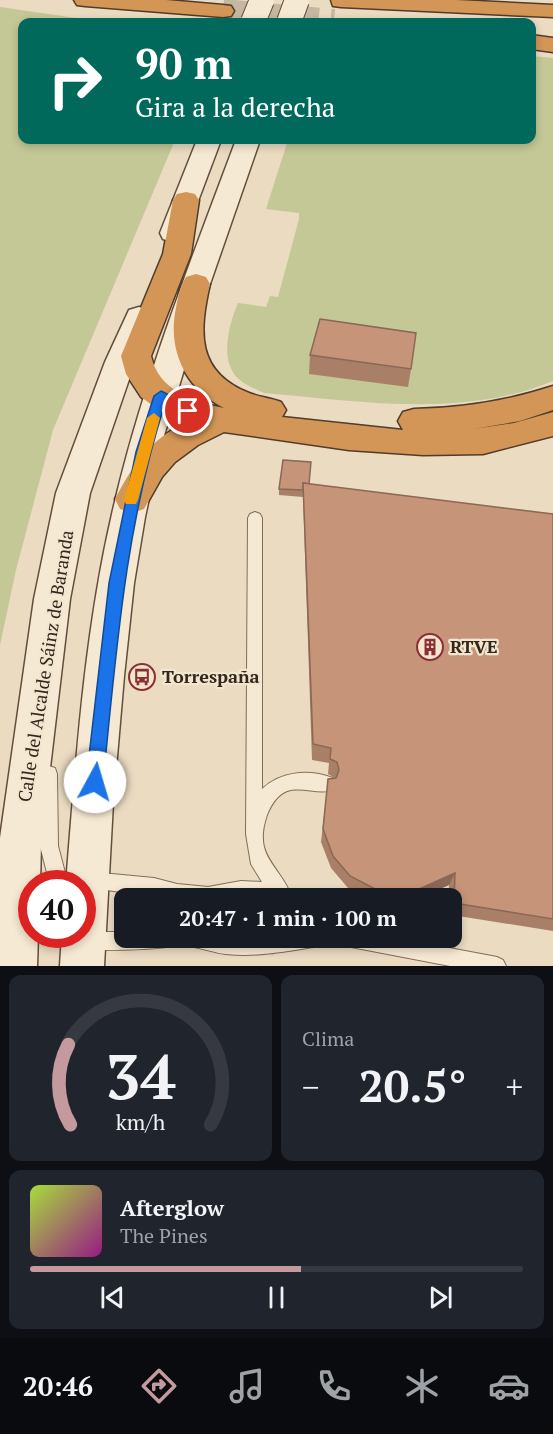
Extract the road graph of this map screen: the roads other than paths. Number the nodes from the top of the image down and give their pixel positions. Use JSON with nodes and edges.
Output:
{"nodes":[{"id":1,"x":85,"y":0,"type":"edge"},
{"id":2,"x":262,"y":0,"type":"edge"},
{"id":3,"x":297,"y":0,"type":"edge"},
{"id":4,"x":341,"y":1,"type":"edge"},
{"id":5,"x":223,"y":11,"type":"tunnel mouth"},
{"id":6,"x":553,"y":11,"type":"edge"},
{"id":7,"x":255,"y":18,"type":"edge"},
{"id":8,"x":290,"y":18,"type":"edge"},
{"id":9,"x":536,"y":43,"type":"edge"},
{"id":10,"x":553,"y":45,"type":"edge"},
{"id":11,"x":207,"y":144,"type":"edge"},
{"id":12,"x":247,"y":144,"type":"edge"},
{"id":13,"x":186,"y":200,"type":"junction"},
{"id":14,"x":196,"y":284,"type":"junction"},
{"id":15,"x":161,"y":396,"type":"junction"},
{"id":16,"x":553,"y":398,"type":"edge"},
{"id":17,"x":221,"y":420,"type":"junction"},
{"id":18,"x":553,"y":424,"type":"edge"},
{"id":19,"x":132,"y":499,"type":"junction"},
{"id":20,"x":255,"y":518,"type":"dead end"},
{"id":21,"x":52,"y":599,"type":"junction"},
{"id":22,"x":59,"y":672,"type":"dead end"},
{"id":23,"x":51,"y":755,"type":"dead end"},
{"id":24,"x":327,"y":784,"type":"edge"},
{"id":25,"x":254,"y":834,"type":"junction"},
{"id":26,"x":20,"y":844,"type":"junction"},
{"id":27,"x":66,"y":870,"type":"edge"},
{"id":28,"x":77,"y":870,"type":"edge"},
{"id":29,"x":96,"y":883,"type":"edge"},
{"id":30,"x":158,"y":888,"type":"edge"},
{"id":31,"x":275,"y":888,"type":"edge"},
{"id":32,"x":0,"y":917,"type":"edge"},
{"id":33,"x":114,"y":944,"type":"edge"},
{"id":34,"x":96,"y":946,"type":"edge"},
{"id":35,"x":403,"y":948,"type":"edge"},
{"id":36,"x":15,"y":966,"type":"edge"},
{"id":37,"x":497,"y":966,"type":"edge"}],
"edges":[{"from":1,"to":5,"type":"highway"},
{"from":2,"to":7,"type":"street","bridge":true},
{"from":3,"to":8,"type":"street","bridge":true},
{"from":4,"to":6,"type":"highway"},
{"from":9,"to":10,"type":"highway"},
{"from":11,"to":13,"type":"street","name":"Calle del Alcalde Sáinz de Baranda"},
{"from":12,"to":14,"type":"street"},
{"from":13,"to":15,"type":"highway"},
{"from":13,"to":21,"type":"street","name":"Calle del Alcalde Sáinz de Baranda"},
{"from":14,"to":15,"type":"street"},
{"from":14,"to":16,"type":"highway"},
{"from":15,"to":17,"type":"highway"},
{"from":15,"to":19,"type":"street"},
{"from":17,"to":18,"type":"highway"},
{"from":17,"to":19,"type":"highway"},
{"from":19,"to":28,"type":"street"},
{"from":20,"to":25,"type":"lane"},
{"from":21,"to":22,"type":"lane"},
{"from":21,"to":26,"type":"street","name":"Calle del Alcalde Sáinz de Baranda"},
{"from":23,"to":27,"type":"lane"},
{"from":24,"to":25,"type":"lane"},
{"from":25,"to":31,"type":"lane"},
{"from":26,"to":32,"type":"street"},
{"from":26,"to":36,"type":"street","name":"Calle del Alcalde Sáinz de Baranda"},
{"from":29,"to":30,"type":"lane"},
{"from":33,"to":34,"type":"lane"},
{"from":35,"to":37,"type":"lane"}]}
